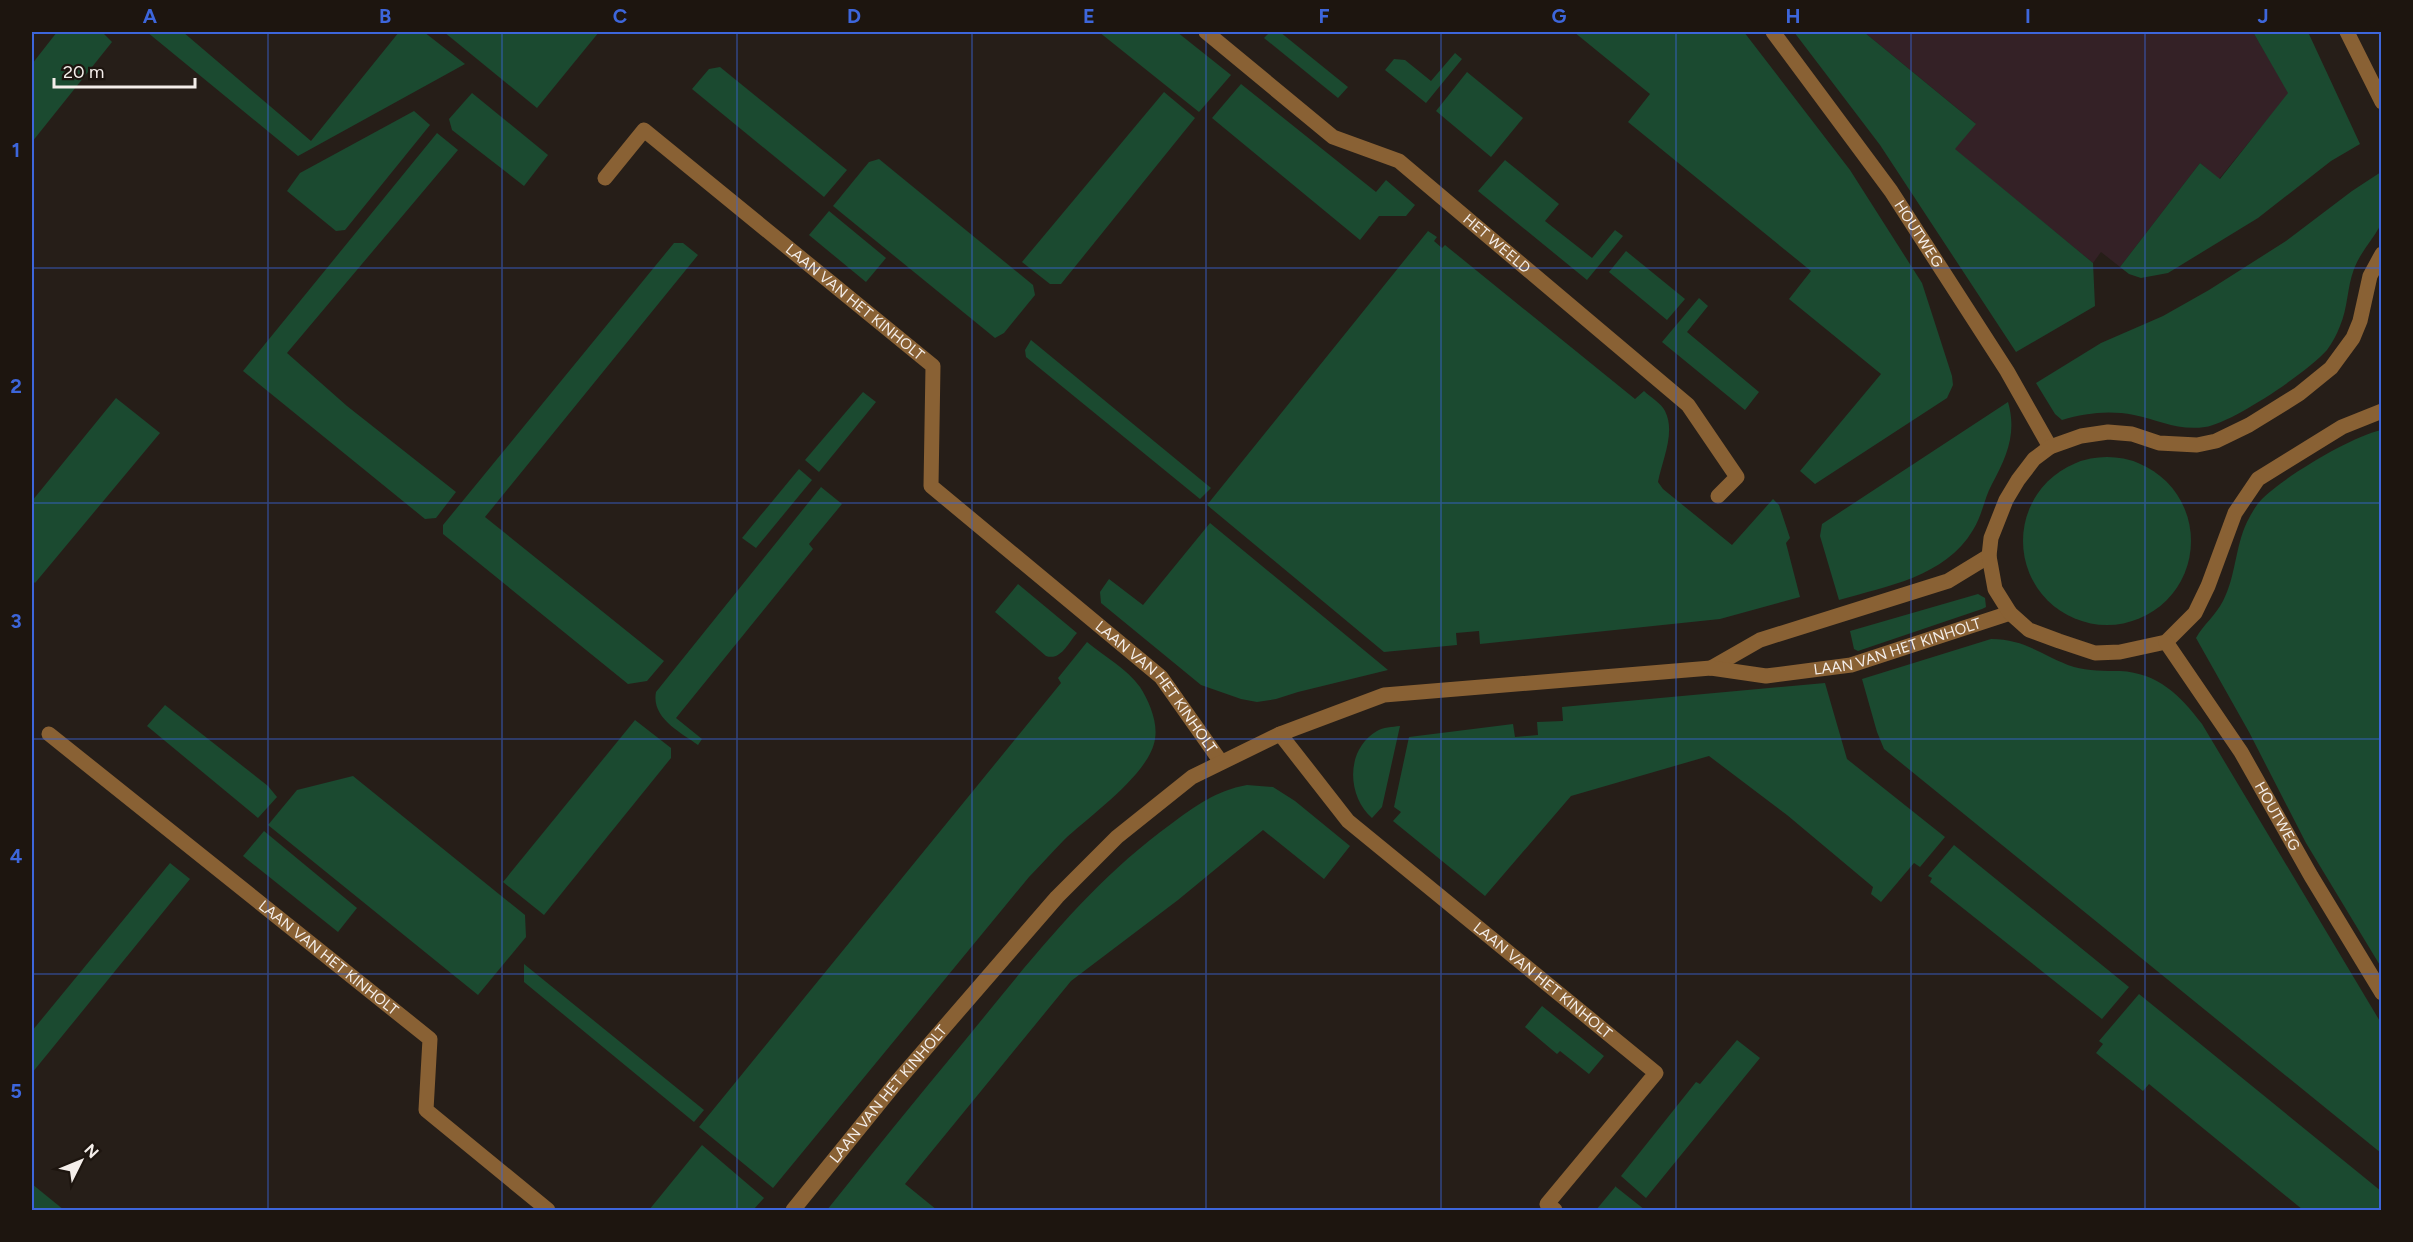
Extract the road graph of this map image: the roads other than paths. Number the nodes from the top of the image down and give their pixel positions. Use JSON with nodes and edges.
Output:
{"nodes":[{"id":1,"x":1206,"y":32,"type":"edge"},
{"id":2,"x":1773,"y":32,"type":"edge"},
{"id":3,"x":2347,"y":32,"type":"edge"},
{"id":4,"x":2382,"y":102,"type":"edge"},
{"id":5,"x":604,"y":178,"type":"dead end"},
{"id":6,"x":2382,"y":254,"type":"edge"},
{"id":7,"x":2382,"y":411,"type":"edge"},
{"id":8,"x":2050,"y":447,"type":"junction"},
{"id":9,"x":1718,"y":496,"type":"dead end"},
{"id":10,"x":1989,"y":556,"type":"junction"},
{"id":11,"x":2010,"y":613,"type":"junction"},
{"id":12,"x":2166,"y":642,"type":"junction"},
{"id":13,"x":1711,"y":668,"type":"junction"},
{"id":14,"x":49,"y":734,"type":"dead end"},
{"id":15,"x":1280,"y":734,"type":"junction"},
{"id":16,"x":1221,"y":762,"type":"junction"},
{"id":17,"x":2382,"y":993,"type":"edge"},
{"id":18,"x":548,"y":1210,"type":"edge"},
{"id":19,"x":793,"y":1210,"type":"edge"},
{"id":20,"x":1555,"y":1210,"type":"edge"}],
"edges":[{"from":1,"to":9,"type":"street","name":"HET WEELD"},
{"from":2,"to":8,"type":"street","name":"HOUTWEG"},
{"from":3,"to":4,"type":"street"},
{"from":5,"to":16,"type":"street","name":"LAAN VAN HET KINHOLT"},
{"from":6,"to":8,"type":"street"},
{"from":7,"to":12,"type":"street"},
{"from":8,"to":10,"type":"street"},
{"from":10,"to":11,"type":"street"},
{"from":10,"to":13,"type":"street","name":"LAAN VAN HET KINHOLT"},
{"from":11,"to":12,"type":"street"},
{"from":11,"to":13,"type":"street","name":"LAAN VAN HET KINHOLT"},
{"from":12,"to":17,"type":"street","name":"HOUTWEG"},
{"from":13,"to":15,"type":"street","name":"LAAN VAN HET KINHOLT"},
{"from":14,"to":18,"type":"street","name":"LAAN VAN HET KINHOLT"},
{"from":15,"to":16,"type":"street","name":"LAAN VAN HET KINHOLT"},
{"from":15,"to":20,"type":"street","name":"LAAN VAN HET KINHOLT"},
{"from":16,"to":19,"type":"street","name":"LAAN VAN HET KINHOLT"}]}
